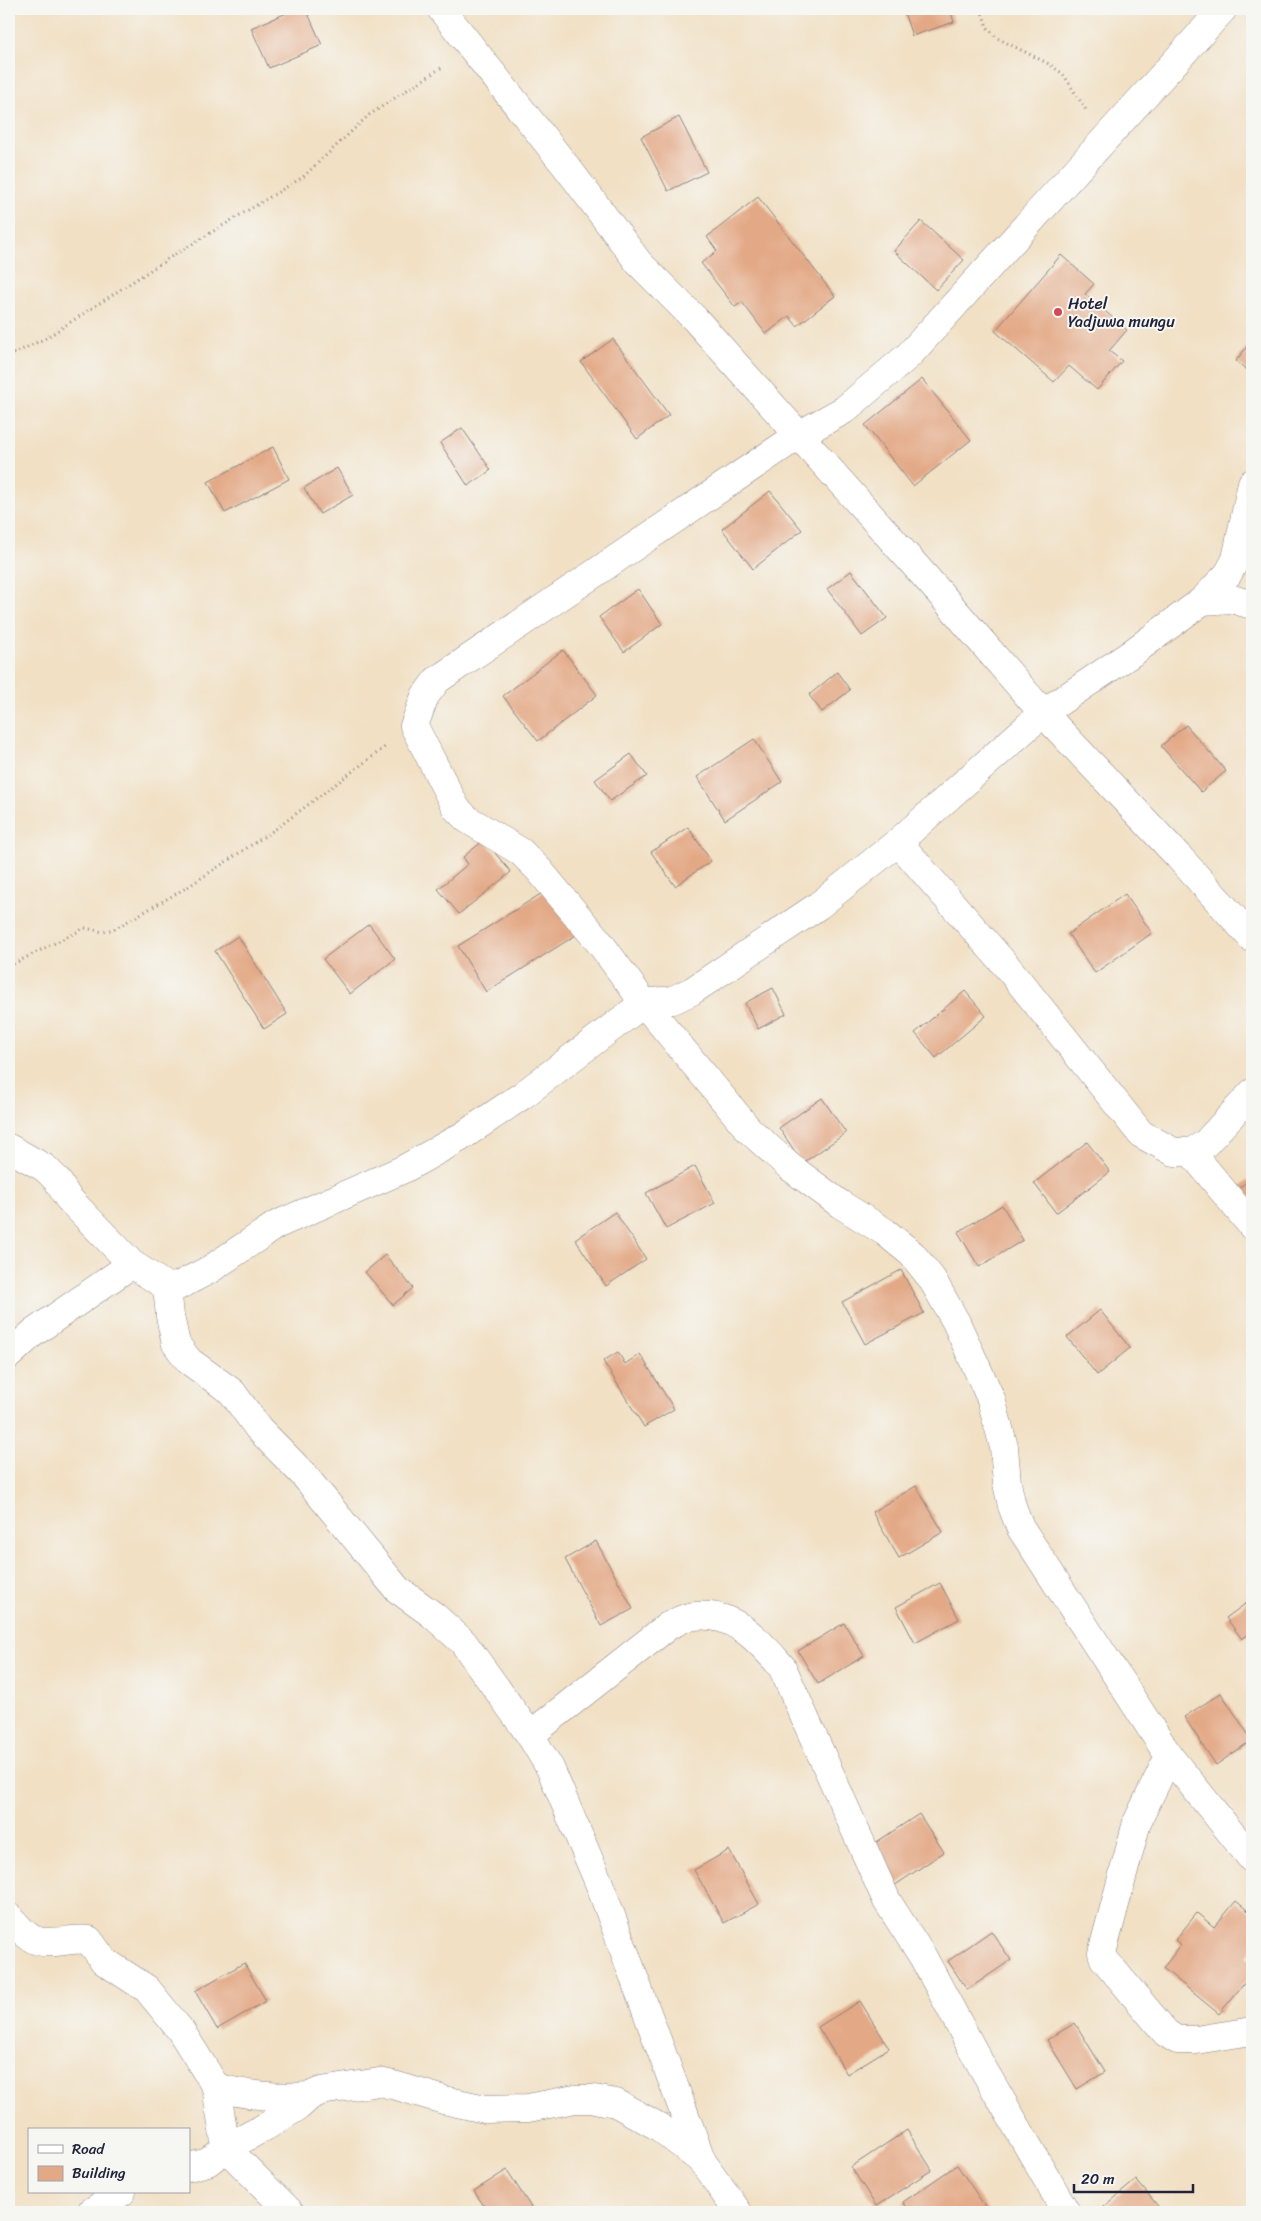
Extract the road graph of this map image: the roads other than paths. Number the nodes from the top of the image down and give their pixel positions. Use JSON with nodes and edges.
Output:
{"nodes":[{"id":1,"x":441,"y":9,"type":"edge"},
{"id":2,"x":1223,"y":9,"type":"edge"},
{"id":3,"x":799,"y":435,"type":"junction"},
{"id":4,"x":1252,"y":483,"type":"edge"},
{"id":5,"x":1202,"y":601,"type":"junction"},
{"id":6,"x":1252,"y":605,"type":"edge"},
{"id":7,"x":1043,"y":713,"type":"junction"},
{"id":8,"x":898,"y":842,"type":"junction"},
{"id":9,"x":1252,"y":938,"type":"edge"},
{"id":10,"x":644,"y":1003,"type":"junction"},
{"id":11,"x":1252,"y":1093,"type":"edge"},
{"id":12,"x":9,"y":1148,"type":"edge"},
{"id":13,"x":1191,"y":1152,"type":"junction"},
{"id":14,"x":1252,"y":1226,"type":"edge"},
{"id":15,"x":132,"y":1264,"type":"junction"},
{"id":16,"x":167,"y":1287,"type":"junction"},
{"id":17,"x":9,"y":1355,"type":"edge"},
{"id":18,"x":530,"y":1735,"type":"junction"},
{"id":19,"x":1169,"y":1756,"type":"junction"},
{"id":20,"x":1252,"y":1859,"type":"edge"},
{"id":21,"x":9,"y":1917,"type":"edge"},
{"id":22,"x":1252,"y":2031,"type":"edge"},
{"id":23,"x":216,"y":2087,"type":"junction"},
{"id":24,"x":310,"y":2096,"type":"junction"},
{"id":25,"x":226,"y":2148,"type":"junction"},
{"id":26,"x":702,"y":2161,"type":"junction"},
{"id":27,"x":190,"y":2167,"type":"edge"},
{"id":28,"x":119,"y":2194,"type":"edge"},
{"id":29,"x":731,"y":2210,"type":"edge"},
{"id":30,"x":91,"y":2212,"type":"edge"},
{"id":31,"x":290,"y":2212,"type":"edge"},
{"id":32,"x":1066,"y":2212,"type":"edge"}],
"edges":[{"from":1,"to":3,"type":"street"},
{"from":2,"to":3,"type":"street"},
{"from":3,"to":7,"type":"street"},
{"from":3,"to":10,"type":"street"},
{"from":4,"to":5,"type":"street"},
{"from":5,"to":6,"type":"street"},
{"from":5,"to":7,"type":"street"},
{"from":7,"to":8,"type":"street"},
{"from":7,"to":9,"type":"street"},
{"from":8,"to":10,"type":"street"},
{"from":8,"to":13,"type":"street"},
{"from":10,"to":16,"type":"street"},
{"from":10,"to":19,"type":"street"},
{"from":11,"to":13,"type":"street"},
{"from":12,"to":15,"type":"street"},
{"from":13,"to":14,"type":"street"},
{"from":15,"to":16,"type":"street"},
{"from":15,"to":17,"type":"street"},
{"from":16,"to":18,"type":"street"},
{"from":18,"to":26,"type":"street"},
{"from":18,"to":32,"type":"street"},
{"from":19,"to":20,"type":"street"},
{"from":19,"to":22,"type":"street"},
{"from":21,"to":23,"type":"street"},
{"from":23,"to":24,"type":"street"},
{"from":23,"to":25,"type":"street"},
{"from":24,"to":25,"type":"street"},
{"from":24,"to":26,"type":"street"},
{"from":25,"to":27,"type":"street"},
{"from":25,"to":31,"type":"street"},
{"from":26,"to":29,"type":"street"},
{"from":28,"to":30,"type":"street"}]}
